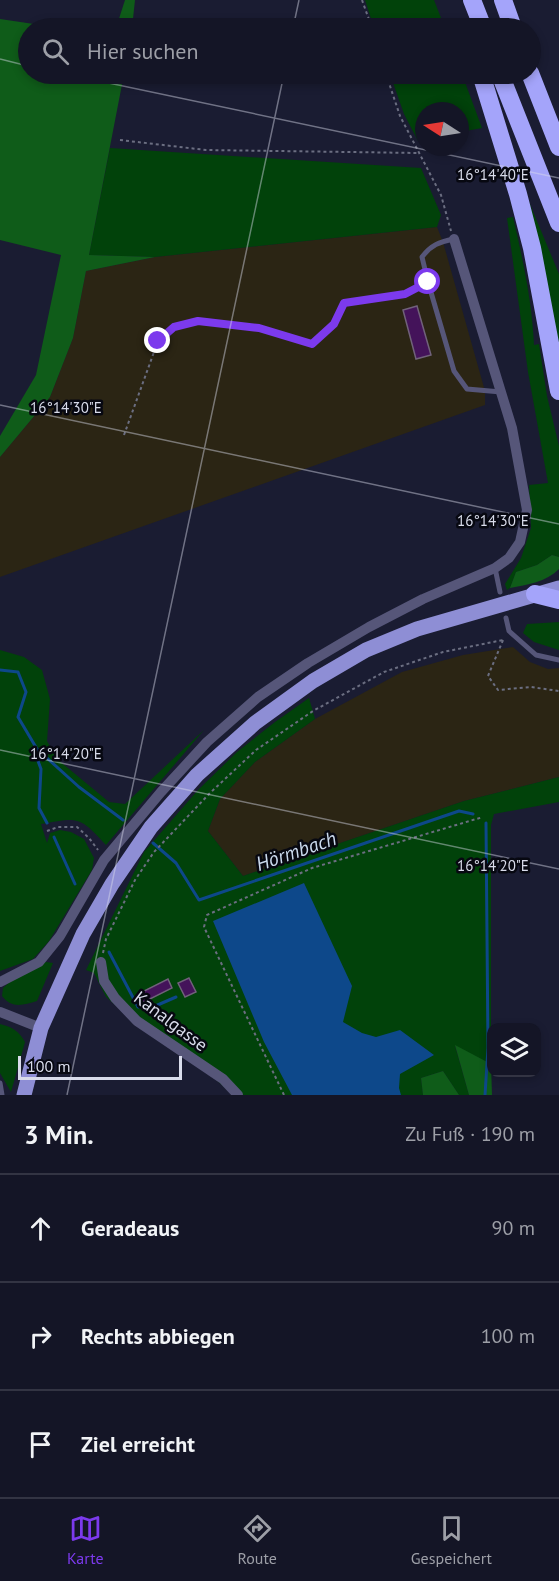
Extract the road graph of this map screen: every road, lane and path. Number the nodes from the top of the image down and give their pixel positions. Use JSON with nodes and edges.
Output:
{"nodes":[{"id":1,"x":362,"y":0,"type":"edge"},
{"id":2,"x":503,"y":0,"type":"edge"},
{"id":3,"x":368,"y":18,"type":"edge"},
{"id":4,"x":509,"y":18,"type":"edge"},
{"id":5,"x":389,"y":84,"type":"edge"},
{"id":6,"x":484,"y":84,"type":"edge"},
{"id":7,"x":504,"y":84,"type":"edge"},
{"id":8,"x":535,"y":84,"type":"edge"},
{"id":9,"x":120,"y":140,"type":"dead end"},
{"id":10,"x":415,"y":145,"type":"edge"},
{"id":11,"x":559,"y":147,"type":"edge"},
{"id":12,"x":415,"y":153,"type":"edge"},
{"id":13,"x":421,"y":156,"type":"edge"},
{"id":14,"x":559,"y":223,"type":"edge"},
{"id":15,"x":454,"y":239,"type":"junction"},
{"id":16,"x":428,"y":282,"type":"junction"},
{"id":17,"x":559,"y":391,"type":"edge"},
{"id":18,"x":501,"y":392,"type":"junction"},
{"id":19,"x":124,"y":435,"type":"dead end"},
{"id":20,"x":495,"y":568,"type":"junction"},
{"id":21,"x":558,"y":591,"type":"edge"},
{"id":22,"x":500,"y":592,"type":"dead end"},
{"id":23,"x":536,"y":594,"type":"joint"},
{"id":24,"x":506,"y":618,"type":"dead end"},
{"id":25,"x":509,"y":630,"type":"junction"},
{"id":26,"x":503,"y":640,"type":"junction"},
{"id":27,"x":559,"y":660,"type":"edge"},
{"id":28,"x":559,"y":690,"type":"edge"},
{"id":29,"x":483,"y":817,"type":"dead end"},
{"id":30,"x":46,"y":831,"type":"dead end"},
{"id":31,"x":104,"y":860,"type":"junction"},
{"id":32,"x":101,"y":962,"type":"joint"},
{"id":33,"x":0,"y":982,"type":"edge"},
{"id":34,"x":0,"y":1012,"type":"edge"},
{"id":35,"x":41,"y":1028,"type":"junction"},
{"id":36,"x":0,"y":1083,"type":"edge"},
{"id":37,"x":2,"y":1095,"type":"edge"},
{"id":38,"x":24,"y":1095,"type":"edge"},
{"id":39,"x":238,"y":1095,"type":"edge"},
{"id":40,"x":284,"y":1095,"type":"edge"}],
"edges":[{"from":1,"to":3,"type":"path"},
{"from":2,"to":4,"type":"highway"},
{"from":5,"to":10,"type":"path"},
{"from":6,"to":17,"type":"highway"},
{"from":7,"to":14,"type":"highway"},
{"from":8,"to":11,"type":"highway"},
{"from":9,"to":12,"type":"path"},
{"from":13,"to":15,"type":"path"},
{"from":15,"to":16,"type":"lane"},
{"from":15,"to":18,"type":"street"},
{"from":16,"to":18,"type":"lane"},
{"from":16,"to":19,"type":"path"},
{"from":18,"to":20,"type":"street"},
{"from":20,"to":22,"type":"lane"},
{"from":20,"to":31,"type":"street"},
{"from":21,"to":23,"type":"highway"},
{"from":23,"to":35,"type":"main road"},
{"from":24,"to":25,"type":"lane"},
{"from":25,"to":26,"type":"path"},
{"from":25,"to":27,"type":"lane"},
{"from":26,"to":28,"type":"path"},
{"from":26,"to":32,"type":"path"},
{"from":29,"to":40,"type":"path"},
{"from":30,"to":31,"type":"path"},
{"from":31,"to":33,"type":"street"},
{"from":32,"to":39,"type":"street","name":"Kanalgasse"},
{"from":34,"to":35,"type":"street"},
{"from":35,"to":38,"type":"main road"},
{"from":36,"to":37,"type":"lane"}]}
